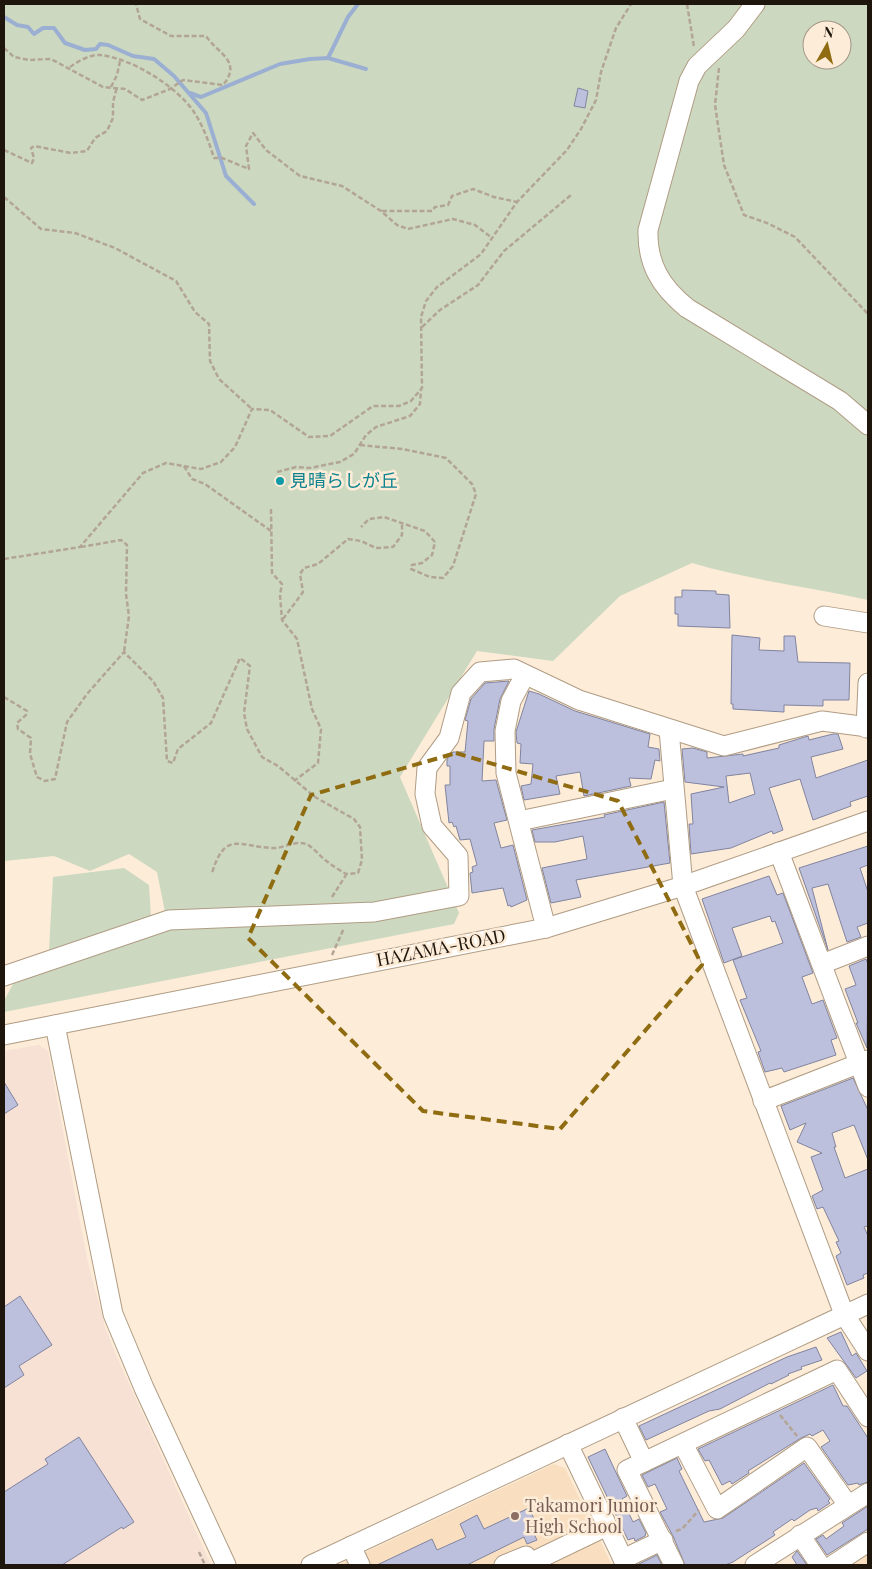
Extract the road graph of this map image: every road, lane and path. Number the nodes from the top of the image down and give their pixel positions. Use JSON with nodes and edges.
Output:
{"nodes":[{"id":1,"x":136,"y":4,"type":"edge"},
{"id":2,"x":631,"y":4,"type":"edge"},
{"id":3,"x":687,"y":4,"type":"edge"},
{"id":4,"x":755,"y":4,"type":"edge"},
{"id":5,"x":4,"y":48,"type":"edge"},
{"id":6,"x":120,"y":61,"type":"junction"},
{"id":7,"x":722,"y":64,"type":"dead end"},
{"id":8,"x":697,"y":66,"type":"junction"},
{"id":9,"x":70,"y":68,"type":"junction"},
{"id":10,"x":111,"y":87,"type":"junction"},
{"id":11,"x":117,"y":87,"type":"junction"},
{"id":12,"x":170,"y":89,"type":"junction"},
{"id":13,"x":4,"y":150,"type":"edge"},
{"id":14,"x":572,"y":195,"type":"dead end"},
{"id":15,"x":4,"y":197,"type":"edge"},
{"id":16,"x":517,"y":202,"type":"junction"},
{"id":17,"x":381,"y":211,"type":"junction"},
{"id":18,"x":492,"y":238,"type":"junction"},
{"id":19,"x":868,"y":314,"type":"edge"},
{"id":20,"x":421,"y":328,"type":"junction"},
{"id":21,"x":422,"y":388,"type":"junction"},
{"id":22,"x":252,"y":409,"type":"junction"},
{"id":23,"x":868,"y":425,"type":"edge"},
{"id":24,"x":360,"y":445,"type":"junction"},
{"id":25,"x":184,"y":466,"type":"junction"},
{"id":26,"x":277,"y":472,"type":"dead end"},
{"id":27,"x":271,"y":509,"type":"dead end"},
{"id":28,"x":402,"y":523,"type":"junction"},
{"id":29,"x":361,"y":527,"type":"dead end"},
{"id":30,"x":271,"y":531,"type":"junction"},
{"id":31,"x":80,"y":547,"type":"junction"},
{"id":32,"x":4,"y":559,"type":"edge"},
{"id":33,"x":824,"y":616,"type":"dead end"},
{"id":34,"x":282,"y":620,"type":"junction"},
{"id":35,"x":868,"y":623,"type":"edge"},
{"id":36,"x":124,"y":652,"type":"junction"},
{"id":37,"x":525,"y":675,"type":"junction"},
{"id":38,"x":868,"y":684,"type":"edge"},
{"id":39,"x":4,"y":697,"type":"edge"},
{"id":40,"x":867,"y":728,"type":"edge"},
{"id":41,"x":669,"y":730,"type":"junction"},
{"id":42,"x":294,"y":781,"type":"junction"},
{"id":43,"x":673,"y":789,"type":"junction"},
{"id":44,"x":518,"y":821,"type":"junction"},
{"id":45,"x":868,"y":821,"type":"edge"},
{"id":46,"x":779,"y":852,"type":"junction"},
{"id":47,"x":212,"y":873,"type":"dead end"},
{"id":48,"x":346,"y":874,"type":"junction"},
{"id":49,"x":683,"y":886,"type":"junction"},
{"id":50,"x":328,"y":900,"type":"dead end"},
{"id":51,"x":350,"y":913,"type":"junction"},
{"id":52,"x":546,"y":928,"type":"junction"},
{"id":53,"x":868,"y":946,"type":"edge"},
{"id":54,"x":822,"y":964,"type":"junction"},
{"id":55,"x":334,"y":969,"type":"junction"},
{"id":56,"x":4,"y":976,"type":"edge"},
{"id":57,"x":55,"y":1025,"type":"junction"},
{"id":58,"x":4,"y":1035,"type":"edge"},
{"id":59,"x":864,"y":1062,"type":"edge"},
{"id":60,"x":868,"y":1087,"type":"edge"},
{"id":61,"x":763,"y":1101,"type":"junction"},
{"id":62,"x":868,"y":1304,"type":"edge"},
{"id":63,"x":844,"y":1314,"type":"junction"},
{"id":64,"x":868,"y":1351,"type":"edge"},
{"id":65,"x":772,"y":1401,"type":"junction"},
{"id":66,"x":623,"y":1418,"type":"junction"},
{"id":67,"x":868,"y":1418,"type":"edge"},
{"id":68,"x":568,"y":1444,"type":"junction"},
{"id":69,"x":683,"y":1444,"type":"junction"},
{"id":70,"x":804,"y":1449,"type":"junction"},
{"id":71,"x":644,"y":1462,"type":"junction"},
{"id":72,"x":868,"y":1493,"type":"edge"},
{"id":73,"x":713,"y":1502,"type":"junction"},
{"id":74,"x":848,"y":1505,"type":"junction"},
{"id":75,"x":607,"y":1526,"type":"junction"},
{"id":76,"x":800,"y":1535,"type":"junction"},
{"id":77,"x":662,"y":1539,"type":"junction"},
{"id":78,"x":868,"y":1542,"type":"edge"},
{"id":79,"x":351,"y":1546,"type":"junction"},
{"id":80,"x":199,"y":1552,"type":"dead end"},
{"id":81,"x":624,"y":1562,"type":"edge"},
{"id":82,"x":205,"y":1565,"type":"edge"},
{"id":83,"x":226,"y":1565,"type":"edge"},
{"id":84,"x":311,"y":1565,"type":"edge"},
{"id":85,"x":360,"y":1565,"type":"edge"},
{"id":86,"x":504,"y":1565,"type":"edge"},
{"id":87,"x":674,"y":1565,"type":"edge"},
{"id":88,"x":755,"y":1565,"type":"edge"},
{"id":89,"x":820,"y":1565,"type":"edge"},
{"id":90,"x":833,"y":1565,"type":"edge"}],
"edges":[{"from":1,"to":12,"type":"path"},
{"from":2,"to":16,"type":"path"},
{"from":3,"to":8,"type":"path"},
{"from":4,"to":8,"type":"street"},
{"from":5,"to":9,"type":"path"},
{"from":6,"to":9,"type":"path"},
{"from":6,"to":10,"type":"path"},
{"from":6,"to":12,"type":"path"},
{"from":7,"to":19,"type":"path"},
{"from":8,"to":23,"type":"street"},
{"from":9,"to":10,"type":"path"},
{"from":10,"to":11,"type":"path"},
{"from":11,"to":12,"type":"path"},
{"from":11,"to":13,"type":"path"},
{"from":12,"to":17,"type":"path"},
{"from":14,"to":20,"type":"path"},
{"from":15,"to":22,"type":"path"},
{"from":16,"to":17,"type":"path"},
{"from":16,"to":18,"type":"path"},
{"from":17,"to":18,"type":"path"},
{"from":18,"to":20,"type":"path"},
{"from":20,"to":21,"type":"path"},
{"from":21,"to":22,"type":"path"},
{"from":21,"to":24,"type":"path"},
{"from":22,"to":25,"type":"path"},
{"from":24,"to":26,"type":"path"},
{"from":24,"to":28,"type":"path"},
{"from":25,"to":30,"type":"path"},
{"from":25,"to":31,"type":"path"},
{"from":27,"to":30,"type":"path"},
{"from":28,"to":29,"type":"path"},
{"from":28,"to":34,"type":"path"},
{"from":30,"to":34,"type":"path"},
{"from":31,"to":32,"type":"path"},
{"from":31,"to":36,"type":"path"},
{"from":33,"to":35,"type":"street"},
{"from":34,"to":42,"type":"path"},
{"from":36,"to":39,"type":"path"},
{"from":36,"to":42,"type":"path"},
{"from":37,"to":41,"type":"street"},
{"from":37,"to":44,"type":"street"},
{"from":37,"to":51,"type":"street"},
{"from":38,"to":40,"type":"street"},
{"from":40,"to":41,"type":"street"},
{"from":41,"to":43,"type":"street"},
{"from":42,"to":48,"type":"path"},
{"from":43,"to":44,"type":"street"},
{"from":43,"to":49,"type":"street"},
{"from":44,"to":52,"type":"street"},
{"from":45,"to":46,"type":"street","name":"HAZAMA-ROAD"},
{"from":46,"to":49,"type":"street","name":"HAZAMA-ROAD"},
{"from":46,"to":54,"type":"street"},
{"from":47,"to":48,"type":"path"},
{"from":48,"to":50,"type":"path"},
{"from":49,"to":52,"type":"street","name":"HAZAMA-ROAD"},
{"from":49,"to":61,"type":"street"},
{"from":51,"to":55,"type":"path"},
{"from":51,"to":56,"type":"street"},
{"from":52,"to":55,"type":"street","name":"HAZAMA-ROAD"},
{"from":53,"to":54,"type":"street"},
{"from":54,"to":59,"type":"street"},
{"from":55,"to":57,"type":"street","name":"HAZAMA-ROAD"},
{"from":57,"to":58,"type":"street","name":"HAZAMA-ROAD"},
{"from":57,"to":83,"type":"street"},
{"from":59,"to":60,"type":"street"},
{"from":59,"to":61,"type":"street"},
{"from":61,"to":63,"type":"street"},
{"from":62,"to":63,"type":"street"},
{"from":63,"to":64,"type":"street"},
{"from":63,"to":66,"type":"street"},
{"from":65,"to":67,"type":"street"},
{"from":65,"to":69,"type":"street"},
{"from":65,"to":70,"type":"path"},
{"from":66,"to":68,"type":"street"},
{"from":66,"to":71,"type":"street"},
{"from":68,"to":75,"type":"street"},
{"from":68,"to":79,"type":"street"},
{"from":69,"to":71,"type":"street"},
{"from":69,"to":73,"type":"street"},
{"from":70,"to":73,"type":"street"},
{"from":70,"to":74,"type":"street"},
{"from":71,"to":77,"type":"street"},
{"from":72,"to":74,"type":"street"},
{"from":73,"to":77,"type":"path"},
{"from":74,"to":76,"type":"street"},
{"from":75,"to":81,"type":"street"},
{"from":75,"to":86,"type":"street"},
{"from":76,"to":88,"type":"street"},
{"from":76,"to":89,"type":"street"},
{"from":77,"to":81,"type":"street"},
{"from":77,"to":87,"type":"street"},
{"from":78,"to":90,"type":"street"},
{"from":79,"to":84,"type":"street"},
{"from":79,"to":85,"type":"street"},
{"from":80,"to":82,"type":"path"}]}
